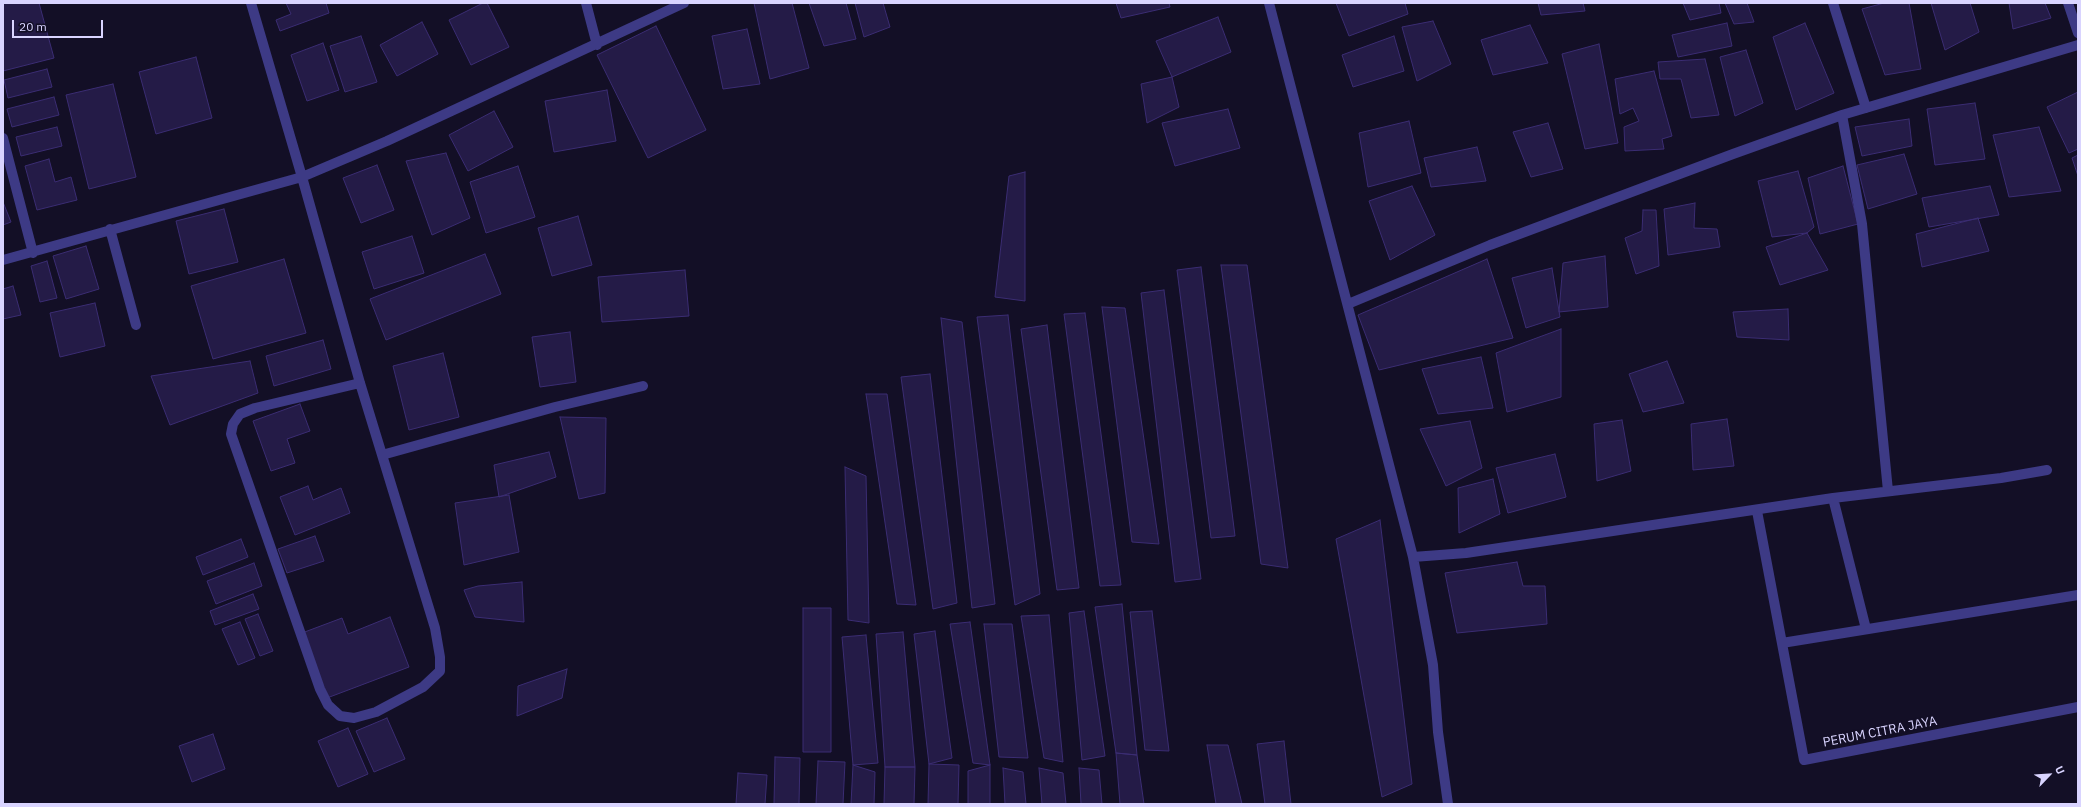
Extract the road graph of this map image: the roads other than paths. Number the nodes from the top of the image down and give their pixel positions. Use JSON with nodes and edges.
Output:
{"nodes":[{"id":1,"x":251,"y":3,"type":"edge"},
{"id":2,"x":586,"y":3,"type":"edge"},
{"id":3,"x":684,"y":3,"type":"edge"},
{"id":4,"x":1269,"y":3,"type":"edge"},
{"id":5,"x":1833,"y":3,"type":"edge"},
{"id":6,"x":2068,"y":3,"type":"edge"},
{"id":7,"x":2078,"y":32,"type":"edge"},
{"id":8,"x":597,"y":45,"type":"junction"},
{"id":9,"x":2078,"y":45,"type":"edge"},
{"id":10,"x":1866,"y":108,"type":"junction"},
{"id":11,"x":1842,"y":115,"type":"junction"},
{"id":12,"x":3,"y":138,"type":"edge"},
{"id":13,"x":302,"y":177,"type":"junction"},
{"id":14,"x":110,"y":229,"type":"junction"},
{"id":15,"x":33,"y":252,"type":"junction"},
{"id":16,"x":3,"y":260,"type":"edge"},
{"id":17,"x":1348,"y":304,"type":"junction"},
{"id":18,"x":136,"y":325,"type":"dead end"},
{"id":19,"x":360,"y":383,"type":"junction"},
{"id":20,"x":643,"y":386,"type":"dead end"},
{"id":21,"x":382,"y":455,"type":"junction"},
{"id":22,"x":2047,"y":470,"type":"dead end"},
{"id":23,"x":1888,"y":491,"type":"junction"},
{"id":24,"x":1833,"y":498,"type":"junction"},
{"id":25,"x":1757,"y":511,"type":"junction"},
{"id":26,"x":1413,"y":557,"type":"junction"},
{"id":27,"x":2078,"y":595,"type":"edge"},
{"id":28,"x":1866,"y":629,"type":"junction"},
{"id":29,"x":1782,"y":643,"type":"junction"},
{"id":30,"x":2078,"y":707,"type":"edge"},
{"id":31,"x":1448,"y":804,"type":"edge"}],
"edges":[{"from":1,"to":13,"type":"street"},
{"from":2,"to":8,"type":"street"},
{"from":3,"to":8,"type":"street"},
{"from":4,"to":17,"type":"street"},
{"from":5,"to":10,"type":"street"},
{"from":6,"to":7,"type":"street"},
{"from":8,"to":13,"type":"street"},
{"from":9,"to":10,"type":"street"},
{"from":10,"to":11,"type":"street"},
{"from":11,"to":17,"type":"street"},
{"from":11,"to":23,"type":"street"},
{"from":12,"to":15,"type":"street"},
{"from":13,"to":14,"type":"street"},
{"from":13,"to":19,"type":"street"},
{"from":14,"to":15,"type":"street"},
{"from":14,"to":18,"type":"street"},
{"from":15,"to":16,"type":"street"},
{"from":17,"to":26,"type":"street"},
{"from":19,"to":21,"type":"street"},
{"from":19,"to":21,"type":"street"},
{"from":20,"to":21,"type":"street"},
{"from":22,"to":23,"type":"street"},
{"from":23,"to":24,"type":"street"},
{"from":24,"to":25,"type":"street"},
{"from":24,"to":28,"type":"street"},
{"from":25,"to":26,"type":"street"},
{"from":25,"to":29,"type":"street","name":"PERUM CITRA JAYA"},
{"from":26,"to":31,"type":"street"},
{"from":27,"to":28,"type":"street"},
{"from":28,"to":29,"type":"street"},
{"from":29,"to":30,"type":"street","name":"PERUM CITRA JAYA"}]}
